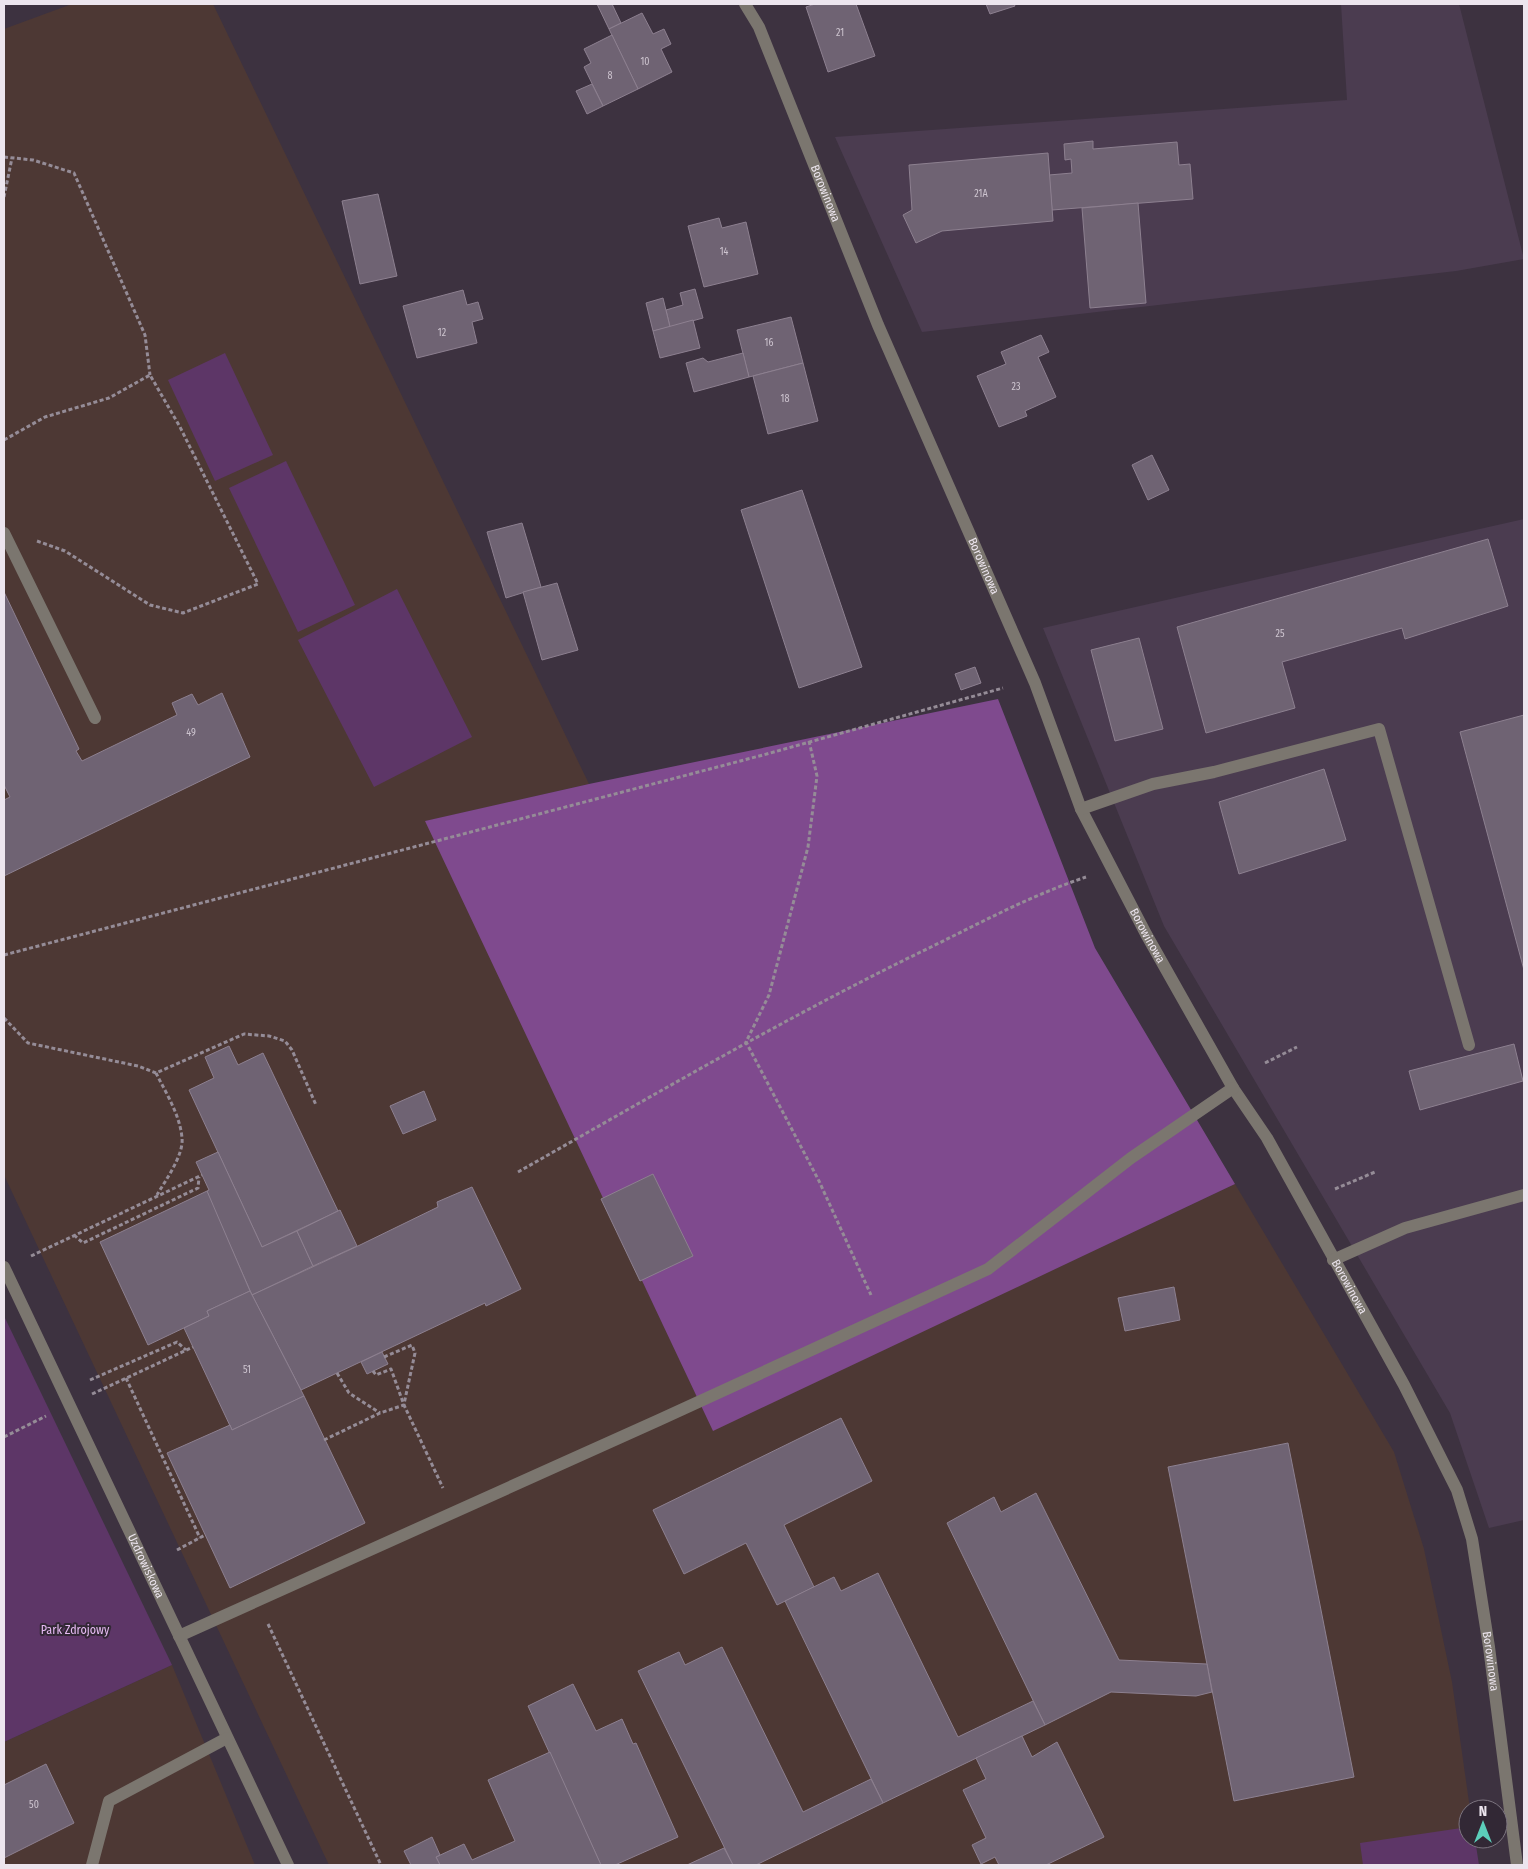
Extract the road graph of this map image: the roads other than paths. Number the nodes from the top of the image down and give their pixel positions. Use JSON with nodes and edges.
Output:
{"nodes":[{"id":1,"x":744,"y":4,"type":"edge"},
{"id":2,"x":4,"y":533,"type":"edge"},
{"id":3,"x":94,"y":718,"type":"dead end"},
{"id":4,"x":1082,"y":809,"type":"junction"},
{"id":5,"x":1469,"y":1044,"type":"dead end"},
{"id":6,"x":1233,"y":1088,"type":"junction"},
{"id":7,"x":1524,"y":1195,"type":"edge"},
{"id":8,"x":1333,"y":1260,"type":"junction"},
{"id":9,"x":4,"y":1267,"type":"edge"},
{"id":10,"x":179,"y":1636,"type":"junction"},
{"id":11,"x":227,"y":1738,"type":"junction"},
{"id":12,"x":92,"y":1865,"type":"edge"},
{"id":13,"x":288,"y":1865,"type":"edge"},
{"id":14,"x":1518,"y":1865,"type":"edge"}],
"edges":[{"from":1,"to":4,"type":"street","name":"Borowinowa"},
{"from":2,"to":3,"type":"street"},
{"from":4,"to":5,"type":"street"},
{"from":4,"to":6,"type":"street","name":"Borowinowa"},
{"from":6,"to":8,"type":"street","name":"Borowinowa"},
{"from":6,"to":10,"type":"street"},
{"from":7,"to":8,"type":"street"},
{"from":8,"to":14,"type":"street","name":"Borowinowa"},
{"from":9,"to":10,"type":"street","name":"Uzdrowiskowa"},
{"from":10,"to":11,"type":"street","name":"Uzdrowiskowa"},
{"from":11,"to":12,"type":"street"},
{"from":11,"to":13,"type":"street","name":"Uzdrowiskowa"}]}
